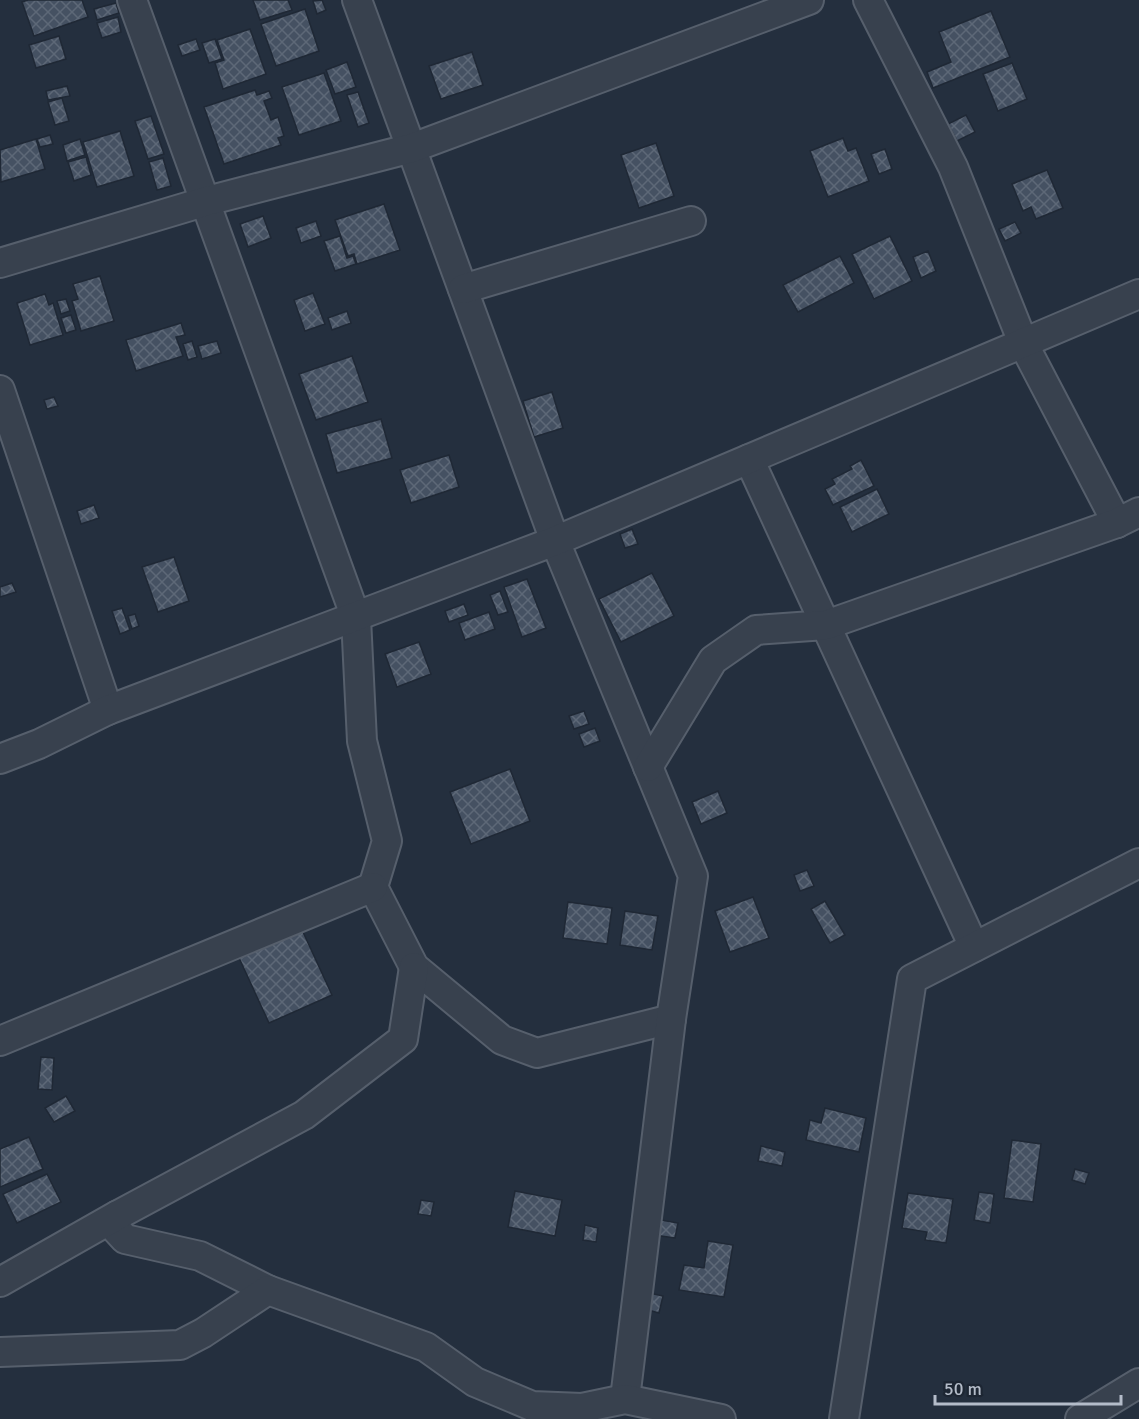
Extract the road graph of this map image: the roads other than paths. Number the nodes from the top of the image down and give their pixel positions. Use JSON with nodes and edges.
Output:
{"nodes":[{"id":1,"x":132,"y":0,"type":"edge"},
{"id":2,"x":357,"y":0,"type":"edge"},
{"id":3,"x":808,"y":0,"type":"edge"},
{"id":4,"x":868,"y":0,"type":"edge"},
{"id":5,"x":412,"y":148,"type":"junction"},
{"id":6,"x":207,"y":201,"type":"junction"},
{"id":7,"x":691,"y":222,"type":"dead end"},
{"id":8,"x":0,"y":263,"type":"edge"},
{"id":9,"x":463,"y":289,"type":"junction"},
{"id":10,"x":1139,"y":294,"type":"edge"},
{"id":11,"x":1024,"y":345,"type":"junction"},
{"id":12,"x":0,"y":390,"type":"edge"},
{"id":13,"x":749,"y":459,"type":"junction"},
{"id":14,"x":1128,"y":518,"type":"edge"},
{"id":15,"x":555,"y":541,"type":"junction"},
{"id":16,"x":356,"y":618,"type":"junction"},
{"id":17,"x":826,"y":625,"type":"junction"},
{"id":18,"x":108,"y":710,"type":"junction"},
{"id":19,"x":0,"y":759,"type":"edge"},
{"id":20,"x":648,"y":767,"type":"junction"},
{"id":21,"x":1139,"y":863,"type":"edge"},
{"id":22,"x":373,"y":886,"type":"junction"},
{"id":23,"x":974,"y":947,"type":"junction"},
{"id":24,"x":414,"y":967,"type":"junction"},
{"id":25,"x":671,"y":1019,"type":"junction"},
{"id":26,"x":0,"y":1041,"type":"edge"},
{"id":27,"x":118,"y":1215,"type":"junction"},
{"id":28,"x":0,"y":1282,"type":"edge"},
{"id":29,"x":268,"y":1290,"type":"junction"},
{"id":30,"x":0,"y":1352,"type":"edge"},
{"id":31,"x":1139,"y":1383,"type":"edge"},
{"id":32,"x":626,"y":1398,"type":"junction"},
{"id":33,"x":721,"y":1419,"type":"edge"},
{"id":34,"x":844,"y":1419,"type":"edge"},
{"id":35,"x":1080,"y":1419,"type":"edge"}],
"edges":[{"from":1,"to":6,"type":"street"},
{"from":2,"to":5,"type":"street"},
{"from":3,"to":5,"type":"street"},
{"from":4,"to":11,"type":"street"},
{"from":5,"to":6,"type":"street"},
{"from":5,"to":9,"type":"street"},
{"from":6,"to":8,"type":"street"},
{"from":6,"to":16,"type":"street"},
{"from":7,"to":9,"type":"street"},
{"from":9,"to":15,"type":"street"},
{"from":10,"to":11,"type":"street"},
{"from":11,"to":13,"type":"street"},
{"from":11,"to":14,"type":"street"},
{"from":12,"to":18,"type":"street"},
{"from":13,"to":15,"type":"street"},
{"from":13,"to":17,"type":"street"},
{"from":14,"to":17,"type":"street"},
{"from":15,"to":16,"type":"street"},
{"from":15,"to":20,"type":"street"},
{"from":16,"to":18,"type":"street"},
{"from":16,"to":22,"type":"street"},
{"from":17,"to":20,"type":"street"},
{"from":17,"to":23,"type":"street"},
{"from":18,"to":19,"type":"street"},
{"from":20,"to":25,"type":"street"},
{"from":21,"to":23,"type":"street"},
{"from":22,"to":24,"type":"street"},
{"from":22,"to":26,"type":"street"},
{"from":23,"to":34,"type":"street"},
{"from":24,"to":25,"type":"street"},
{"from":24,"to":27,"type":"street"},
{"from":25,"to":32,"type":"street"},
{"from":27,"to":28,"type":"street"},
{"from":27,"to":29,"type":"street"},
{"from":29,"to":30,"type":"street"},
{"from":29,"to":32,"type":"street"},
{"from":31,"to":35,"type":"street"},
{"from":32,"to":33,"type":"street"}]}
